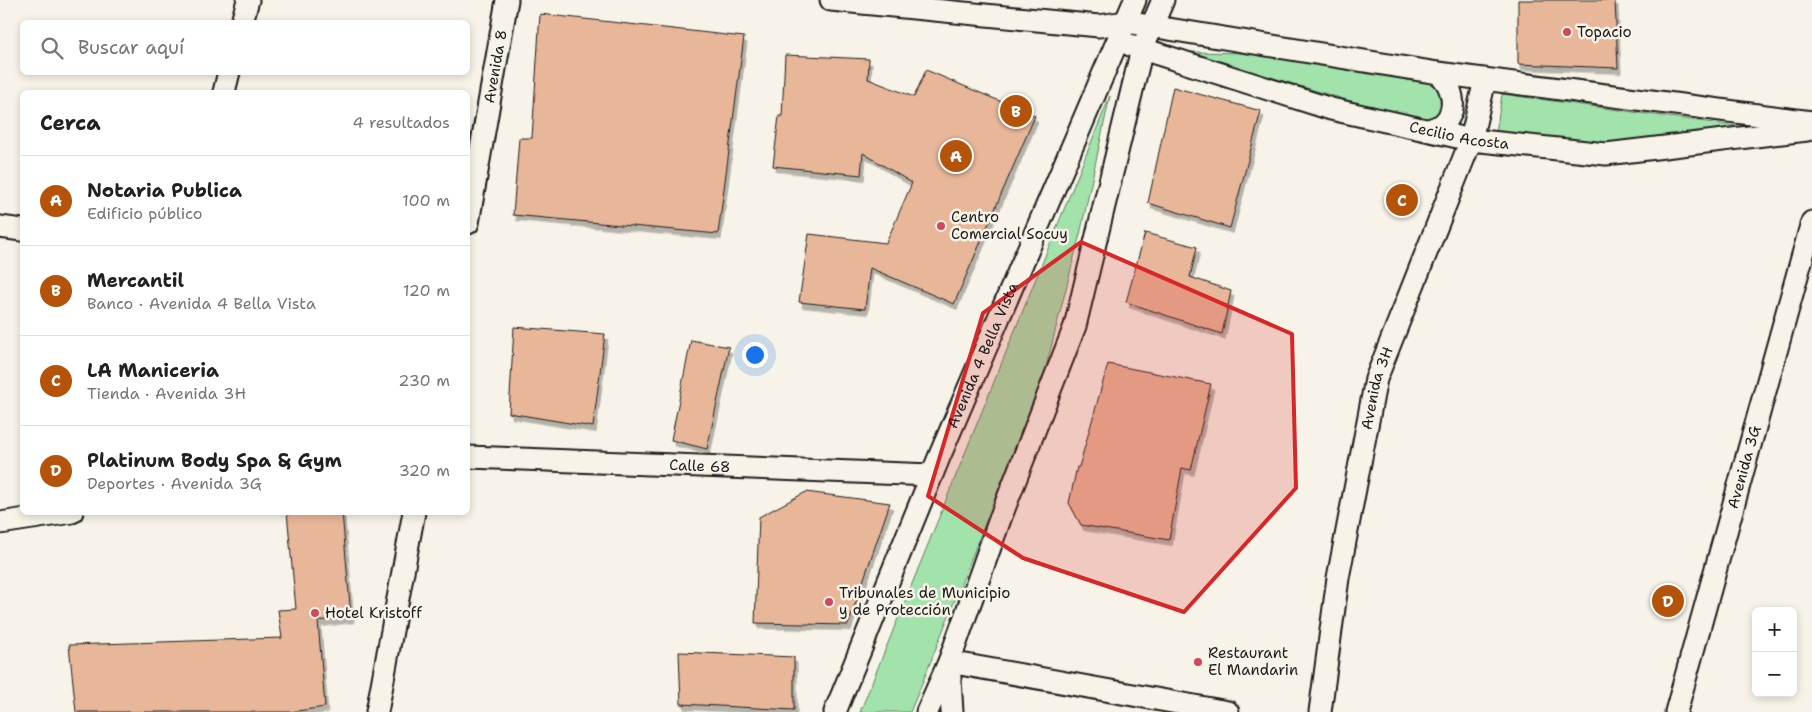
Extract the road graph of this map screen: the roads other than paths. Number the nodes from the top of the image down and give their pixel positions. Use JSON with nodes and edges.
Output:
{"nodes":[{"id":1,"x":248,"y":0,"type":"edge"},
{"id":2,"x":507,"y":0,"type":"edge"},
{"id":3,"x":831,"y":0,"type":"edge"},
{"id":4,"x":1135,"y":0,"type":"edge"},
{"id":5,"x":1163,"y":0,"type":"edge"},
{"id":6,"x":243,"y":20,"type":"edge"},
{"id":7,"x":1152,"y":26,"type":"junction"},
{"id":8,"x":1122,"y":32,"type":"junction"},
{"id":9,"x":1142,"y":49,"type":"junction"},
{"id":10,"x":1438,"y":73,"type":"junction"},
{"id":11,"x":228,"y":75,"type":"edge"},
{"id":12,"x":1485,"y":80,"type":"junction"},
{"id":13,"x":224,"y":90,"type":"edge"},
{"id":14,"x":1812,"y":122,"type":"edge"},
{"id":15,"x":1812,"y":129,"type":"edge"},
{"id":16,"x":1430,"y":130,"type":"junction"},
{"id":17,"x":1471,"y":140,"type":"junction"},
{"id":18,"x":472,"y":176,"type":"edge"},
{"id":19,"x":470,"y":200,"type":"edge"},
{"id":20,"x":1812,"y":222,"type":"edge"},
{"id":21,"x":0,"y":227,"type":"edge"},
{"id":22,"x":20,"y":230,"type":"edge"},
{"id":23,"x":470,"y":457,"type":"edge"},
{"id":24,"x":932,"y":475,"type":"junction"},
{"id":25,"x":52,"y":515,"type":"edge"},
{"id":26,"x":413,"y":515,"type":"edge"},
{"id":27,"x":0,"y":523,"type":"edge"},
{"id":28,"x":949,"y":662,"type":"junction"},
{"id":29,"x":377,"y":712,"type":"edge"},
{"id":30,"x":835,"y":712,"type":"edge"},
{"id":31,"x":927,"y":712,"type":"edge"},
{"id":32,"x":952,"y":712,"type":"edge"},
{"id":33,"x":1228,"y":712,"type":"edge"},
{"id":34,"x":1320,"y":712,"type":"edge"},
{"id":35,"x":1676,"y":712,"type":"edge"}],
"edges":[{"from":1,"to":6,"type":"street"},
{"from":2,"to":18,"type":"street","name":"Avenida 8"},
{"from":3,"to":8,"type":"street"},
{"from":4,"to":8,"type":"street","name":"Avenida 4 Bella Vista"},
{"from":5,"to":7,"type":"street"},
{"from":7,"to":8,"type":"street"},
{"from":7,"to":9,"type":"street"},
{"from":7,"to":10,"type":"street"},
{"from":8,"to":9,"type":"street","name":"Cecilio Acosta"},
{"from":8,"to":24,"type":"street","name":"Avenida 4 Bella Vista"},
{"from":9,"to":16,"type":"street","name":"Cecilio Acosta"},
{"from":9,"to":28,"type":"street"},
{"from":10,"to":12,"type":"street"},
{"from":10,"to":16,"type":"street"},
{"from":11,"to":13,"type":"street"},
{"from":12,"to":14,"type":"street"},
{"from":12,"to":17,"type":"street","name":"Avenida 3H"},
{"from":15,"to":17,"type":"street","name":"Cecilio Acosta"},
{"from":16,"to":17,"type":"street","name":"Cecilio Acosta"},
{"from":17,"to":34,"type":"street","name":"Avenida 3H"},
{"from":18,"to":19,"type":"street","name":"Avenida 8"},
{"from":20,"to":35,"type":"street","name":"Avenida 3G"},
{"from":21,"to":22,"type":"street"},
{"from":23,"to":24,"type":"street","name":"Calle 68"},
{"from":24,"to":30,"type":"street","name":"Avenida 4 Bella Vista"},
{"from":25,"to":27,"type":"street"},
{"from":26,"to":29,"type":"street"},
{"from":28,"to":31,"type":"street"},
{"from":28,"to":32,"type":"street"},
{"from":28,"to":33,"type":"street"}]}
